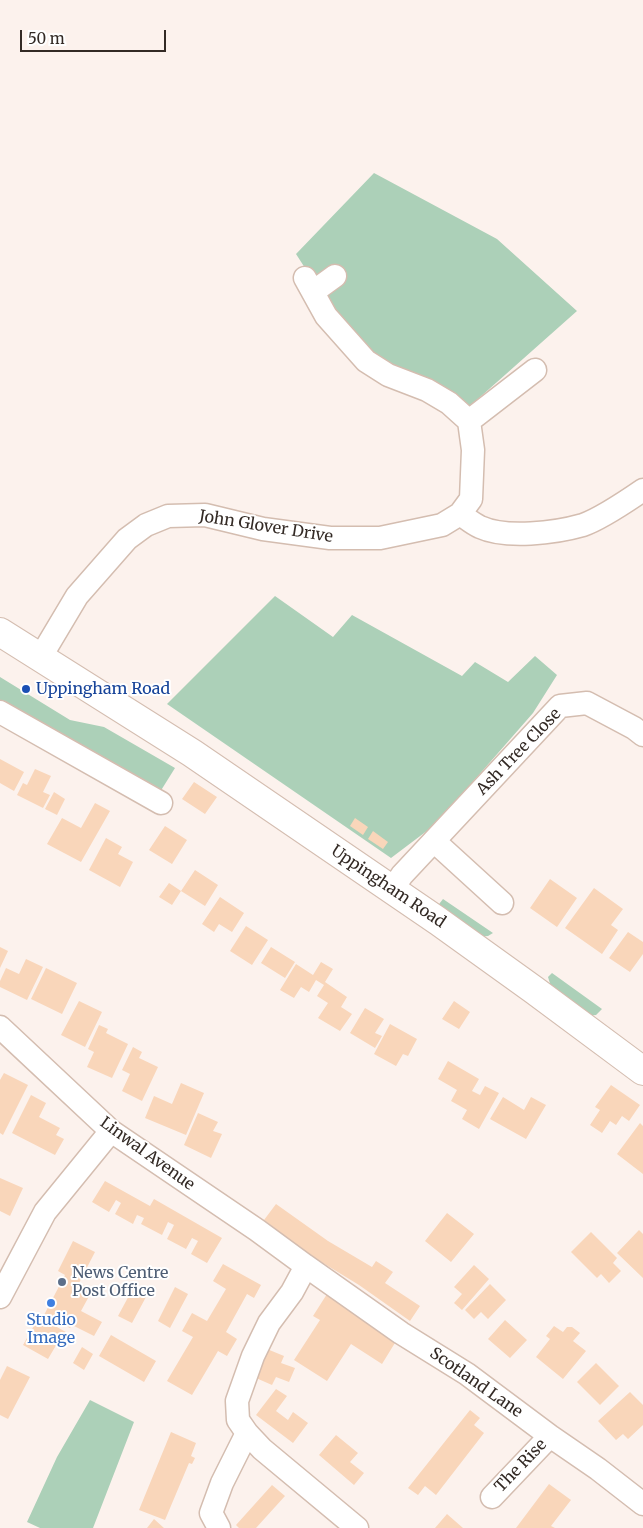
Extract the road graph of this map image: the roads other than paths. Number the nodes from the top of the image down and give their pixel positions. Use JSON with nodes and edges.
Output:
{"nodes":[{"id":1,"x":335,"y":276,"type":"dead end"},
{"id":2,"x":535,"y":370,"type":"dead end"},
{"id":3,"x":469,"y":421,"type":"junction"},
{"id":4,"x":643,"y":490,"type":"edge"},
{"id":5,"x":460,"y":514,"type":"junction"},
{"id":6,"x":0,"y":632,"type":"edge"},
{"id":7,"x":40,"y":658,"type":"junction"},
{"id":8,"x":0,"y":712,"type":"edge"},
{"id":9,"x":643,"y":735,"type":"edge"},
{"id":10,"x":161,"y":803,"type":"dead end"},
{"id":11,"x":434,"y":841,"type":"junction"},
{"id":12,"x":391,"y":891,"type":"junction"},
{"id":13,"x":502,"y":903,"type":"dead end"},
{"id":14,"x":0,"y":1027,"type":"edge"},
{"id":15,"x":643,"y":1071,"type":"edge"},
{"id":16,"x":111,"y":1131,"type":"junction"},
{"id":17,"x":257,"y":1230,"type":"joint"},
{"id":18,"x":306,"y":1266,"type":"junction"},
{"id":19,"x":0,"y":1297,"type":"edge"},
{"id":20,"x":247,"y":1433,"type":"junction"},
{"id":21,"x":550,"y":1436,"type":"junction"},
{"id":22,"x":492,"y":1497,"type":"dead end"},
{"id":23,"x":643,"y":1504,"type":"edge"},
{"id":24,"x":219,"y":1528,"type":"edge"},
{"id":25,"x":357,"y":1528,"type":"edge"}],
"edges":[{"from":1,"to":3,"type":"street"},
{"from":2,"to":3,"type":"street"},
{"from":3,"to":5,"type":"street"},
{"from":4,"to":5,"type":"street"},
{"from":5,"to":7,"type":"street","name":"John Glover Drive"},
{"from":6,"to":7,"type":"highway","name":"Uppingham Road"},
{"from":7,"to":12,"type":"highway","name":"Uppingham Road"},
{"from":8,"to":10,"type":"street"},
{"from":9,"to":11,"type":"street","name":"Ash Tree Close"},
{"from":11,"to":12,"type":"street","name":"Ash Tree Close"},
{"from":11,"to":13,"type":"street"},
{"from":12,"to":15,"type":"highway","name":"Uppingham Road"},
{"from":14,"to":16,"type":"street","name":"Linwal Avenue"},
{"from":16,"to":17,"type":"street","name":"Linwal Avenue"},
{"from":16,"to":19,"type":"street"},
{"from":17,"to":18,"type":"street","name":"Scotland Lane"},
{"from":18,"to":20,"type":"street"},
{"from":18,"to":21,"type":"street","name":"Scotland Lane"},
{"from":20,"to":24,"type":"street"},
{"from":20,"to":25,"type":"street"},
{"from":21,"to":22,"type":"street","name":"The Rise"},
{"from":21,"to":23,"type":"street","name":"Scotland Lane"}]}
